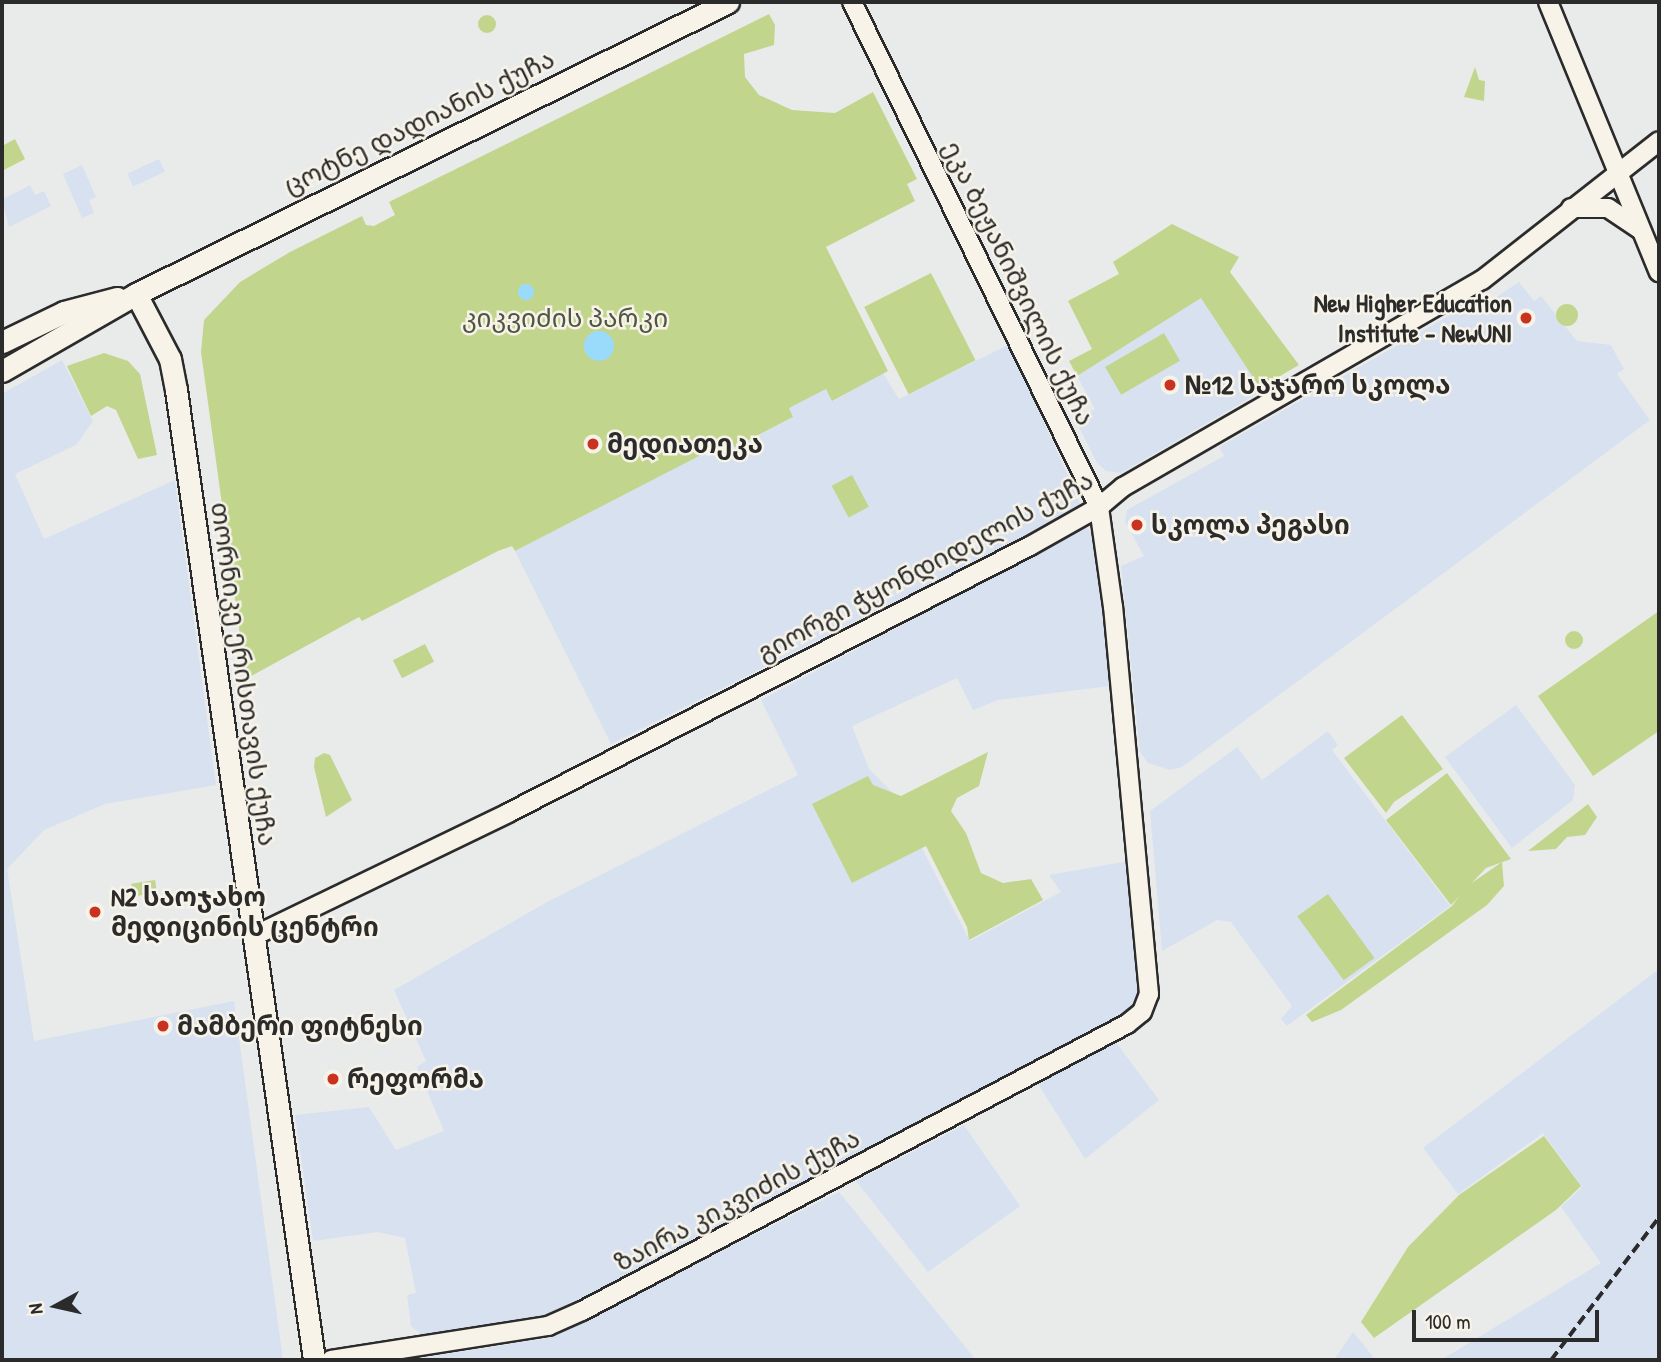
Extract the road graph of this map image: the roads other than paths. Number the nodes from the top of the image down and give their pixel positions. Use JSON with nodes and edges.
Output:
{"nodes":[{"id":1,"x":728,"y":2,"type":"edge"},
{"id":2,"x":852,"y":2,"type":"edge"},
{"id":3,"x":1548,"y":2,"type":"edge"},
{"id":4,"x":1659,"y":141,"type":"edge"},
{"id":5,"x":1618,"y":173,"type":"junction"},
{"id":6,"x":1571,"y":208,"type":"junction"},
{"id":7,"x":1642,"y":230,"type":"junction"},
{"id":8,"x":1659,"y":272,"type":"edge"},
{"id":9,"x":136,"y":293,"type":"junction"},
{"id":10,"x":2,"y":342,"type":"edge"},
{"id":11,"x":2,"y":371,"type":"edge"},
{"id":12,"x":1099,"y":507,"type":"junction"},
{"id":13,"x":254,"y":936,"type":"junction"},
{"id":14,"x":1142,"y":1013,"type":"joint"},
{"id":15,"x":314,"y":1360,"type":"edge"},
{"id":16,"x":331,"y":1360,"type":"edge"}],
"edges":[{"from":1,"to":9,"type":"main road","name":"ცოტნე დადიანის ქუჩა"},
{"from":2,"to":12,"type":"street","name":"ეკა ბეჟანიშვილის ქუჩა"},
{"from":3,"to":5,"type":"street"},
{"from":4,"to":5,"type":"street","name":"გიორგი ჭყონდიდელის ქუჩა"},
{"from":5,"to":6,"type":"street","name":"გიორგი ჭყონდიდელის ქუჩა"},
{"from":5,"to":7,"type":"street"},
{"from":6,"to":7,"type":"street"},
{"from":6,"to":12,"type":"street","name":"გიორგი ჭყონდიდელის ქუჩა"},
{"from":7,"to":8,"type":"street"},
{"from":9,"to":10,"type":"main road"},
{"from":9,"to":11,"type":"main road"},
{"from":9,"to":13,"type":"main road","name":"თორნიკე ერისთავის ქუჩა"},
{"from":12,"to":13,"type":"street","name":"გიორგი ჭყონდიდელის ქუჩა"},
{"from":12,"to":14,"type":"street","name":"ეკა ბეჟანიშვილის ქუჩა"},
{"from":13,"to":15,"type":"main road","name":"თორნიკე ერისთავის ქუჩა"},
{"from":14,"to":16,"type":"street","name":"ზაირა კიკვიძის ქუჩა"}]}
